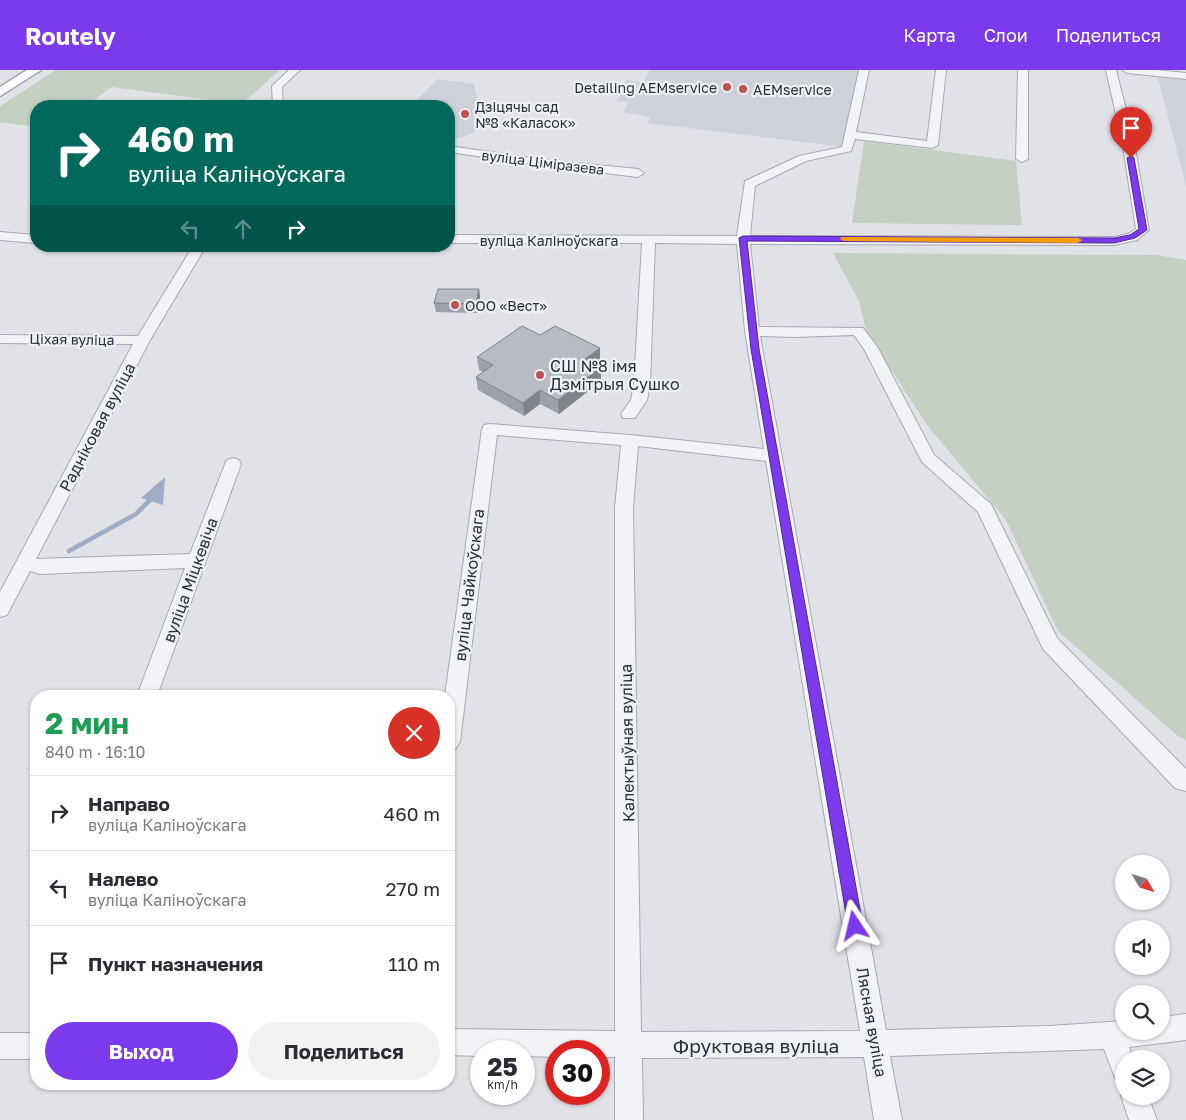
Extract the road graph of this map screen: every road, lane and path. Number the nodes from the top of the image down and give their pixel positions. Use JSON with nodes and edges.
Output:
{"nodes":[{"id":1,"x":26,"y":70,"type":"edge"},
{"id":2,"x":35,"y":70,"type":"edge"},
{"id":3,"x":295,"y":70,"type":"edge"},
{"id":4,"x":864,"y":70,"type":"edge"},
{"id":5,"x":942,"y":70,"type":"edge"},
{"id":6,"x":1022,"y":70,"type":"edge"},
{"id":7,"x":1111,"y":70,"type":"edge"},
{"id":8,"x":1127,"y":70,"type":"edge"},
{"id":9,"x":1186,"y":76,"type":"edge"},
{"id":10,"x":0,"y":86,"type":"edge"},
{"id":11,"x":0,"y":92,"type":"edge"},
{"id":12,"x":278,"y":100,"type":"edge"},
{"id":13,"x":852,"y":135,"type":"junction"},
{"id":14,"x":455,"y":150,"type":"edge"},
{"id":15,"x":1022,"y":159,"type":"dead end"},
{"id":16,"x":638,"y":173,"type":"dead end"},
{"id":17,"x":0,"y":236,"type":"edge"},
{"id":18,"x":30,"y":238,"type":"edge"},
{"id":19,"x":743,"y":238,"type":"junction"},
{"id":20,"x":455,"y":239,"type":"edge"},
{"id":21,"x":649,"y":240,"type":"junction"},
{"id":22,"x":196,"y":252,"type":"edge"},
{"id":23,"x":752,"y":331,"type":"junction"},
{"id":24,"x":0,"y":338,"type":"edge"},
{"id":25,"x":143,"y":340,"type":"junction"},
{"id":26,"x":628,"y":414,"type":"dead end"},
{"id":27,"x":630,"y":440,"type":"junction"},
{"id":28,"x":773,"y":456,"type":"junction"},
{"id":29,"x":233,"y":464,"type":"dead end"},
{"id":30,"x":196,"y":561,"type":"junction"},
{"id":31,"x":25,"y":563,"type":"junction"},
{"id":32,"x":0,"y":610,"type":"edge"},
{"id":33,"x":150,"y":690,"type":"edge"},
{"id":34,"x":455,"y":696,"type":"edge"},
{"id":35,"x":1186,"y":781,"type":"edge"},
{"id":36,"x":1186,"y":1027,"type":"edge"},
{"id":37,"x":1170,"y":1029,"type":"edge"},
{"id":38,"x":1112,"y":1036,"type":"junction"},
{"id":39,"x":1115,"y":1036,"type":"edge"},
{"id":40,"x":455,"y":1042,"type":"edge"},
{"id":41,"x":876,"y":1044,"type":"junction"},
{"id":42,"x":0,"y":1046,"type":"edge"},
{"id":43,"x":30,"y":1046,"type":"edge"},
{"id":44,"x":630,"y":1046,"type":"junction"},
{"id":45,"x":1117,"y":1050,"type":"edge"},
{"id":46,"x":1137,"y":1105,"type":"edge"},
{"id":47,"x":629,"y":1120,"type":"edge"},
{"id":48,"x":888,"y":1120,"type":"edge"},
{"id":49,"x":1143,"y":1120,"type":"edge"}],
"edges":[{"from":1,"to":10,"type":"main road"},
{"from":2,"to":11,"type":"main road"},
{"from":3,"to":12,"type":"street"},
{"from":4,"to":13,"type":"street"},
{"from":5,"to":13,"type":"street"},
{"from":6,"to":15,"type":"street"},
{"from":7,"to":19,"type":"street","name":"вуліца Каліноўскага"},
{"from":8,"to":9,"type":"street"},
{"from":13,"to":19,"type":"street","name":"Лясная вуліца"},
{"from":14,"to":16,"type":"street","name":"вуліца Ціміразева"},
{"from":17,"to":18,"type":"street"},
{"from":19,"to":21,"type":"street","name":"вуліца Каліноўскага"},
{"from":19,"to":23,"type":"street","name":"Лясная вуліца"},
{"from":20,"to":21,"type":"street","name":"вуліца Каліноўскага"},
{"from":21,"to":26,"type":"street"},
{"from":22,"to":25,"type":"street","name":"Радніковая вуліца"},
{"from":23,"to":28,"type":"street","name":"Лясная вуліца"},
{"from":23,"to":35,"type":"street"},
{"from":24,"to":25,"type":"street","name":"Ціхая вуліца"},
{"from":25,"to":31,"type":"street","name":"Радніковая вуліца"},
{"from":27,"to":28,"type":"street"},
{"from":27,"to":34,"type":"street","name":"вуліца Чайкоўскага"},
{"from":27,"to":44,"type":"street","name":"Калектыўная вуліца"},
{"from":28,"to":41,"type":"street","name":"Лясная вуліца"},
{"from":29,"to":30,"type":"street","name":"вуліца Міцкевіча"},
{"from":30,"to":31,"type":"street"},
{"from":30,"to":33,"type":"street","name":"вуліца Міцкевіча"},
{"from":31,"to":32,"type":"street","name":"Радніковая вуліца"},
{"from":36,"to":37,"type":"street"},
{"from":38,"to":39,"type":"street","name":"Фруктовая вуліца"},
{"from":38,"to":41,"type":"street","name":"Фруктовая вуліца"},
{"from":38,"to":45,"type":"street"},
{"from":40,"to":44,"type":"street","name":"Фруктовая вуліца"},
{"from":41,"to":44,"type":"street","name":"Фруктовая вуліца"},
{"from":41,"to":48,"type":"street","name":"Лясная вуліца"},
{"from":42,"to":43,"type":"street"},
{"from":44,"to":47,"type":"street","name":"Калектыўная вуліца"},
{"from":46,"to":49,"type":"street"}]}
